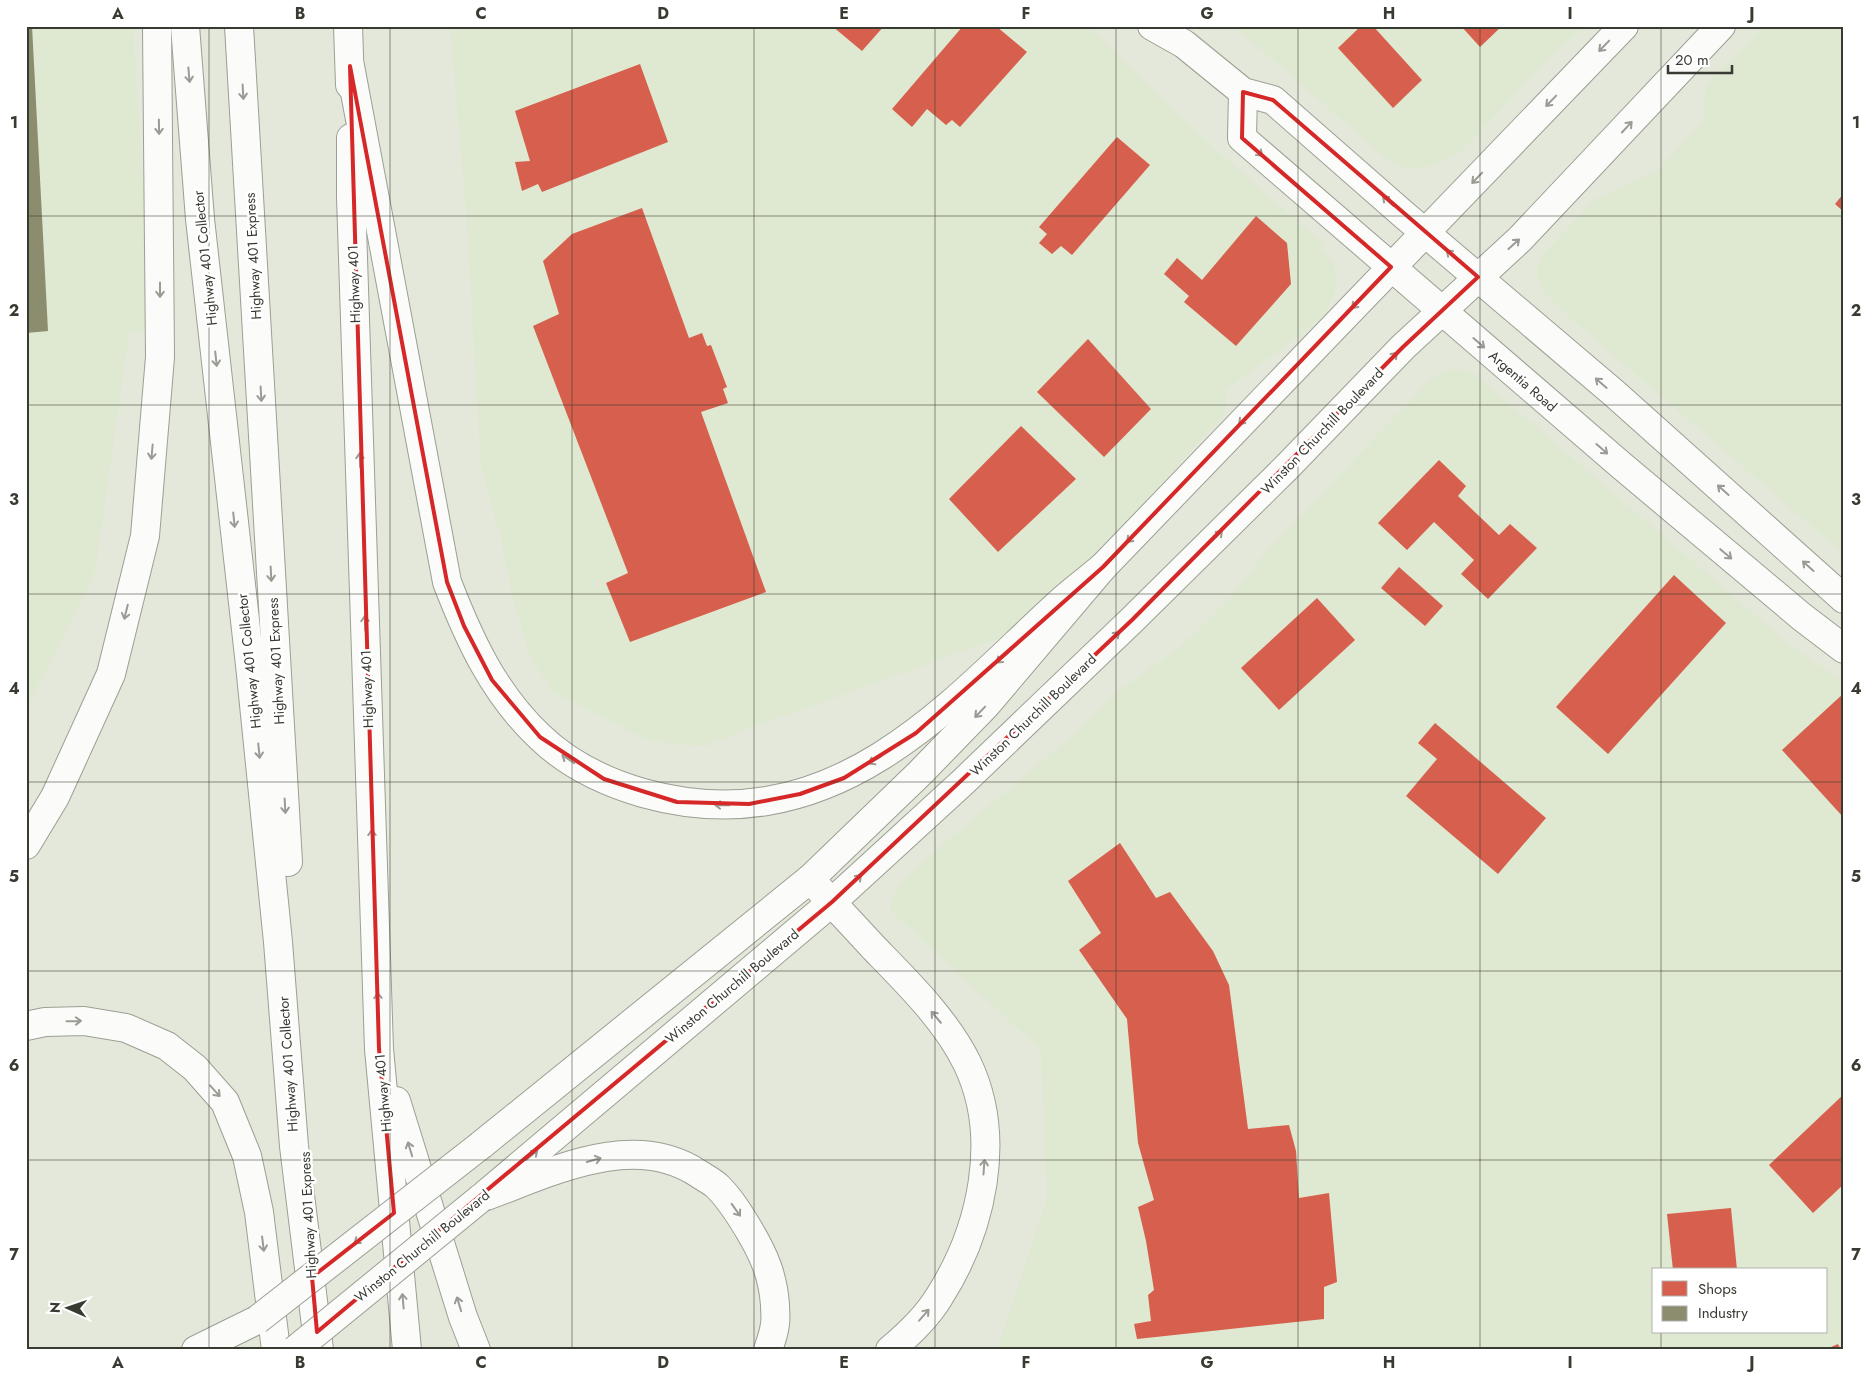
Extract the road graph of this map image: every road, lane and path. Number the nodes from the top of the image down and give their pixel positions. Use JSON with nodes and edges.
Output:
{"nodes":[{"id":1,"x":157,"y":26,"type":"edge"},
{"id":2,"x":185,"y":26,"type":"edge"},
{"id":3,"x":239,"y":26,"type":"edge"},
{"id":4,"x":348,"y":26,"type":"edge"},
{"id":5,"x":1152,"y":26,"type":"edge"},
{"id":6,"x":1624,"y":26,"type":"edge"},
{"id":7,"x":1721,"y":26,"type":"edge"},
{"id":8,"x":350,"y":66,"type":"junction"},
{"id":9,"x":1243,"y":92,"type":"junction"},
{"id":10,"x":1426,"y":232,"type":"junction"},
{"id":11,"x":1391,"y":267,"type":"junction"},
{"id":12,"x":1478,"y":277,"type":"junction"},
{"id":13,"x":1442,"y":311,"type":"junction"},
{"id":14,"x":1103,"y":567,"type":"junction"},
{"id":15,"x":1844,"y":599,"type":"edge"},
{"id":16,"x":1844,"y":649,"type":"edge"},
{"id":17,"x":26,"y":845,"type":"edge"},
{"id":18,"x":810,"y":879,"type":"junction"},
{"id":19,"x":832,"y":902,"type":"junction"},
{"id":20,"x":26,"y":1026,"type":"edge"},
{"id":21,"x":379,"y":1049,"type":"junction"},
{"id":22,"x":481,"y":1198,"type":"junction"},
{"id":23,"x":313,"y":1295,"type":"junction"},
{"id":24,"x":257,"y":1320,"type":"junction"},
{"id":25,"x":196,"y":1350,"type":"edge"},
{"id":26,"x":222,"y":1350,"type":"edge"},
{"id":27,"x":276,"y":1350,"type":"edge"},
{"id":28,"x":295,"y":1350,"type":"edge"},
{"id":29,"x":319,"y":1350,"type":"edge"},
{"id":30,"x":407,"y":1350,"type":"edge"},
{"id":31,"x":476,"y":1350,"type":"edge"},
{"id":32,"x":768,"y":1350,"type":"edge"},
{"id":33,"x":890,"y":1350,"type":"edge"}],
"edges":[{"from":1,"to":17,"type":"main road","one_way":true},
{"from":2,"to":23,"type":"main road","name":"Highway 401 Collector","one_way":true},
{"from":3,"to":23,"type":"main road","name":"Highway 401 Express","one_way":true},
{"from":4,"to":8,"type":"main road","name":"Highway 401"},
{"from":5,"to":9,"type":"main road"},
{"from":6,"to":10,"type":"main road","one_way":true},
{"from":12,"to":7,"type":"main road","name":"Winston Churchill Boulevard","one_way":true},
{"from":14,"to":8,"type":"main road","one_way":true},
{"from":21,"to":8,"type":"main road","name":"Highway 401","one_way":true},
{"from":10,"to":9,"type":"main road","one_way":true},
{"from":9,"to":11,"type":"main road","name":"Argentia Road","one_way":true},
{"from":10,"to":11,"type":"main road"},
{"from":12,"to":10,"type":"main road","one_way":true},
{"from":11,"to":13,"type":"main road","name":"Argentia Road"},
{"from":11,"to":14,"type":"main road","one_way":true},
{"from":12,"to":13,"type":"main road","name":"Winston Churchill Boulevard"},
{"from":15,"to":12,"type":"main road","one_way":true},
{"from":13,"to":16,"type":"main road","name":"Argentia Road","one_way":true},
{"from":19,"to":13,"type":"main road","name":"Winston Churchill Boulevard","one_way":true},
{"from":14,"to":18,"type":"main road","one_way":true},
{"from":18,"to":19,"type":"main road"},
{"from":18,"to":24,"type":"main road","one_way":true,"bridge":true},
{"from":22,"to":19,"type":"main road","name":"Winston Churchill Boulevard","one_way":true},
{"from":33,"to":19,"type":"main road","one_way":true},
{"from":20,"to":27,"type":"main road","one_way":true},
{"from":30,"to":21,"type":"main road","name":"Highway 401","one_way":true},
{"from":31,"to":21,"type":"main road","one_way":true},
{"from":22,"to":28,"type":"main road","name":"Winston Churchill Boulevard","bridge":true},
{"from":22,"to":32,"type":"main road","one_way":true},
{"from":23,"to":29,"type":"main road"},
{"from":24,"to":25,"type":"main road"},
{"from":24,"to":26,"type":"main road"}]}
